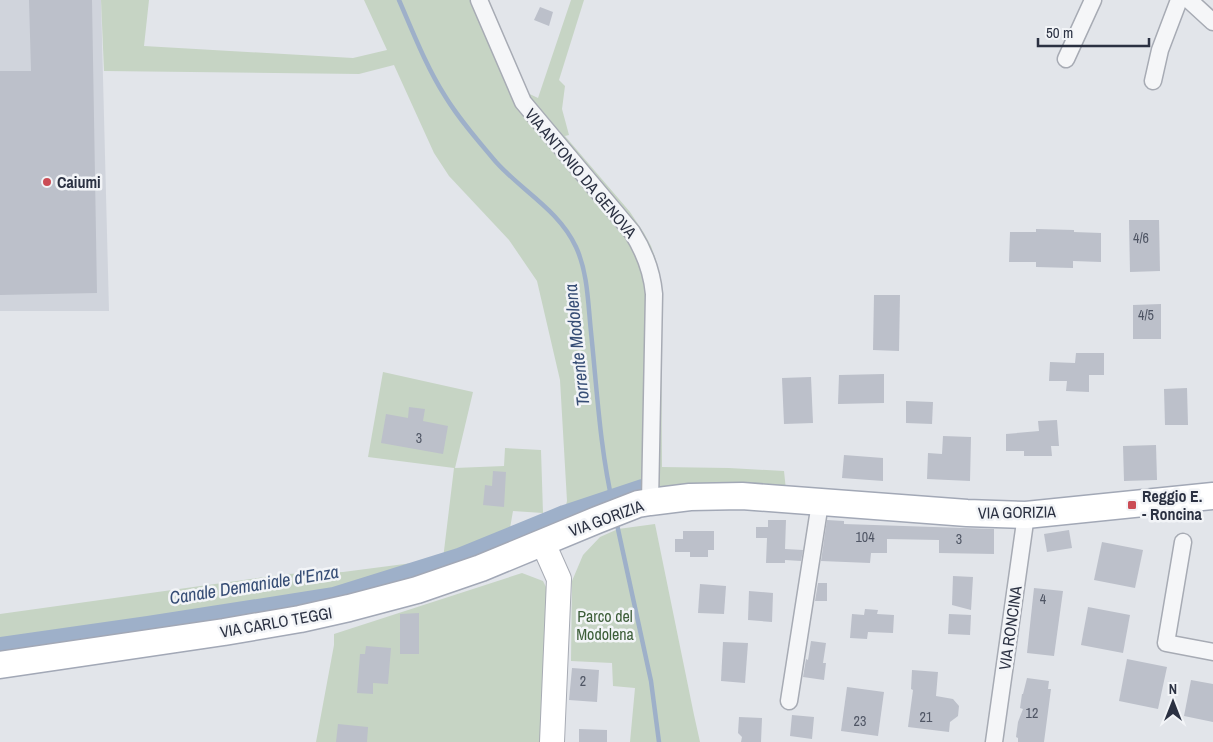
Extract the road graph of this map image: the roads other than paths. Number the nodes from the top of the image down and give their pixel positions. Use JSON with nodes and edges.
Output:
{"nodes":[{"id":1,"x":479,"y":0,"type":"edge"},
{"id":2,"x":1093,"y":0,"type":"edge"},
{"id":3,"x":1179,"y":0,"type":"edge"},
{"id":4,"x":1189,"y":0,"type":"edge"},
{"id":5,"x":1213,"y":22,"type":"edge"},
{"id":6,"x":1066,"y":59,"type":"dead end"},
{"id":7,"x":1153,"y":81,"type":"dead end"},
{"id":8,"x":1213,"y":496,"type":"edge"},
{"id":9,"x":820,"y":502,"type":"junction"},
{"id":10,"x":644,"y":503,"type":"junction"},
{"id":11,"x":1026,"y":515,"type":"junction"},
{"id":12,"x":1183,"y":542,"type":"dead end"},
{"id":13,"x":543,"y":543,"type":"junction"},
{"id":14,"x":1213,"y":652,"type":"edge"},
{"id":15,"x":0,"y":665,"type":"edge"},
{"id":16,"x":789,"y":700,"type":"dead end"},
{"id":17,"x":552,"y":742,"type":"edge"},
{"id":18,"x":994,"y":742,"type":"edge"}],
"edges":[{"from":1,"to":10,"type":"street","name":"VIA ANTONIO DA GENOVA"},
{"from":2,"to":6,"type":"street"},
{"from":3,"to":7,"type":"street"},
{"from":4,"to":5,"type":"street"},
{"from":8,"to":11,"type":"main road","name":"VIA GORIZIA"},
{"from":9,"to":10,"type":"main road","name":"VIA GORIZIA"},
{"from":9,"to":11,"type":"main road","name":"VIA GORIZIA"},
{"from":9,"to":16,"type":"street"},
{"from":10,"to":13,"type":"main road","name":"VIA GORIZIA"},
{"from":11,"to":18,"type":"street","name":"VIA RONCINA"},
{"from":12,"to":14,"type":"street"},
{"from":13,"to":15,"type":"main road","name":"VIA CARLO TEGGI"},
{"from":13,"to":17,"type":"street"}]}
